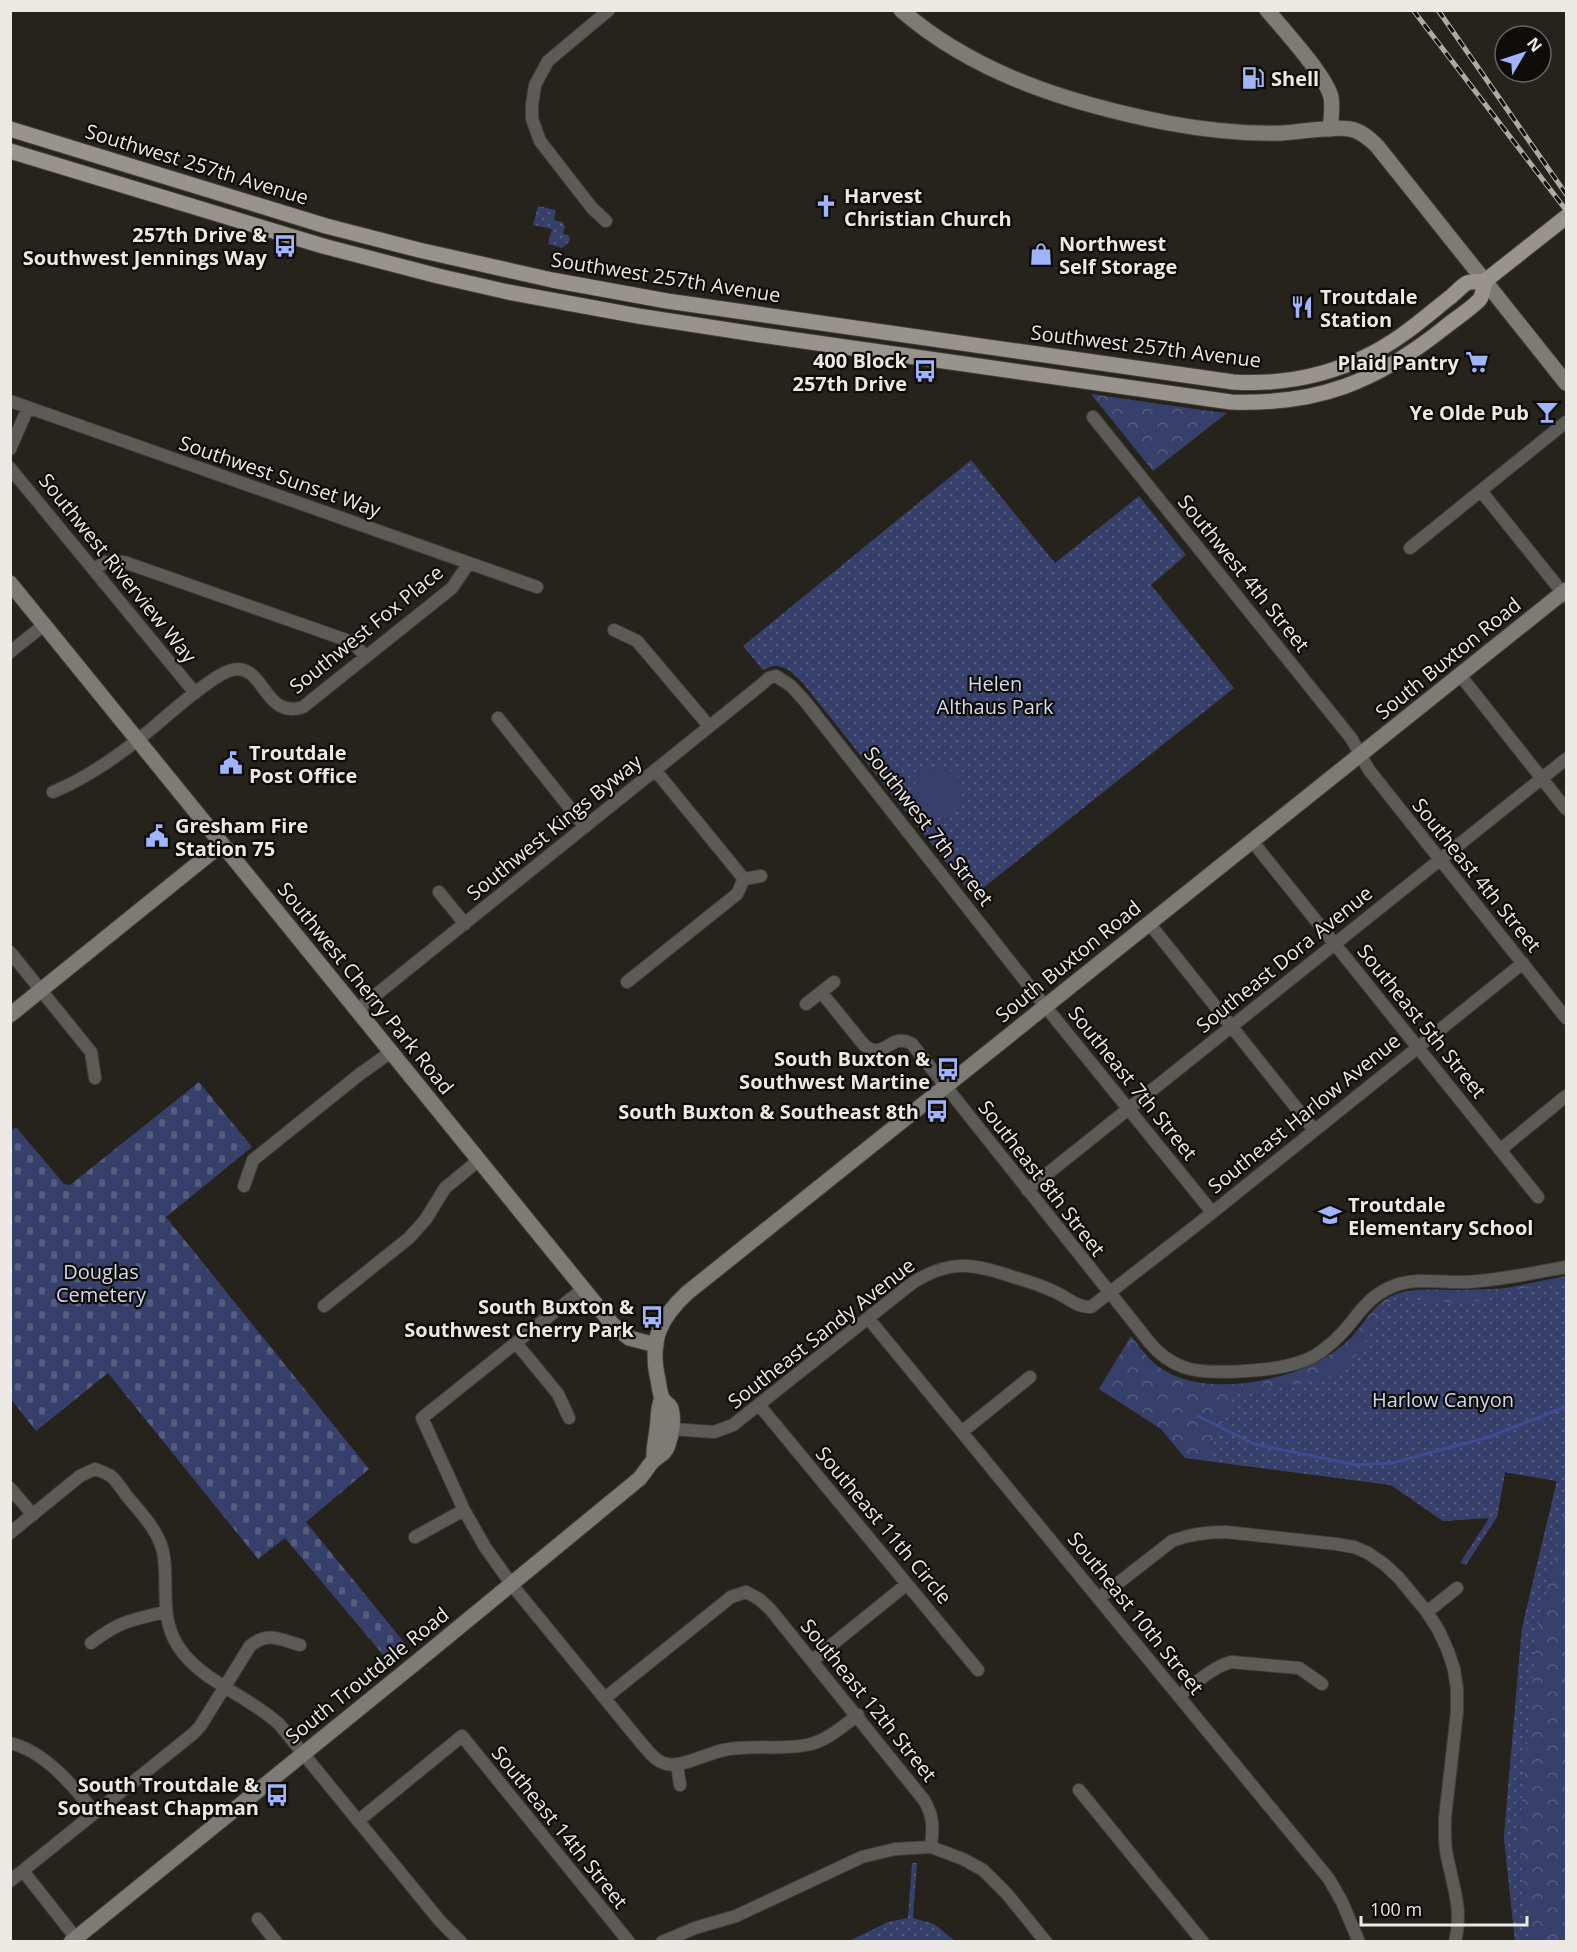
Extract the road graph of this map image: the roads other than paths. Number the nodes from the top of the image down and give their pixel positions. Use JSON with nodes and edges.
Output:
{"nodes":[{"id":1,"x":609,"y":10,"type":"edge"},
{"id":2,"x":901,"y":10,"type":"edge"},
{"id":3,"x":1267,"y":10,"type":"edge"},
{"id":4,"x":10,"y":129,"type":"edge"},
{"id":5,"x":1330,"y":129,"type":"junction"},
{"id":6,"x":10,"y":151,"type":"edge"},
{"id":7,"x":1566,"y":217,"type":"edge"},
{"id":8,"x":606,"y":221,"type":"dead end"},
{"id":9,"x":1485,"y":281,"type":"junction"},
{"id":10,"x":1566,"y":383,"type":"edge"},
{"id":11,"x":10,"y":401,"type":"edge"},
{"id":12,"x":28,"y":408,"type":"junction"},
{"id":13,"x":1093,"y":417,"type":"dead end"},
{"id":14,"x":1566,"y":422,"type":"edge"},
{"id":15,"x":10,"y":449,"type":"edge"},
{"id":16,"x":10,"y":468,"type":"edge"},
{"id":17,"x":1481,"y":491,"type":"junction"},
{"id":18,"x":1410,"y":548,"type":"dead end"},
{"id":19,"x":469,"y":563,"type":"junction"},
{"id":20,"x":94,"y":568,"type":"junction"},
{"id":21,"x":10,"y":583,"type":"edge"},
{"id":22,"x":537,"y":587,"type":"dead end"},
{"id":23,"x":1565,"y":594,"type":"edge"},
{"id":24,"x":44,"y":625,"type":"junction"},
{"id":25,"x":614,"y":630,"type":"dead end"},
{"id":26,"x":10,"y":652,"type":"edge"},
{"id":27,"x":366,"y":657,"type":"junction"},
{"id":28,"x":1460,"y":675,"type":"junction"},
{"id":29,"x":776,"y":676,"type":"joint"},
{"id":30,"x":195,"y":693,"type":"junction"},
{"id":31,"x":498,"y":718,"type":"dead end"},
{"id":32,"x":709,"y":726,"type":"junction"},
{"id":33,"x":139,"y":740,"type":"junction"},
{"id":34,"x":1360,"y":755,"type":"junction"},
{"id":35,"x":1566,"y":759,"type":"edge"},
{"id":36,"x":655,"y":770,"type":"junction"},
{"id":37,"x":1542,"y":779,"type":"junction"},
{"id":38,"x":53,"y":792,"type":"dead end"},
{"id":39,"x":1566,"y":809,"type":"edge"},
{"id":40,"x":585,"y":826,"type":"junction"},
{"id":41,"x":1252,"y":841,"type":"junction"},
{"id":42,"x":222,"y":844,"type":"junction"},
{"id":43,"x":1440,"y":860,"type":"junction"},
{"id":44,"x":761,"y":876,"type":"dead end"},
{"id":45,"x":744,"y":879,"type":"junction"},
{"id":46,"x":439,"y":892,"type":"dead end"},
{"id":47,"x":1149,"y":923,"type":"junction"},
{"id":48,"x":465,"y":924,"type":"junction"},
{"id":49,"x":1335,"y":943,"type":"junction"},
{"id":50,"x":10,"y":952,"type":"edge"},
{"id":51,"x":1522,"y":963,"type":"junction"},
{"id":52,"x":834,"y":981,"type":"dead end"},
{"id":53,"x":627,"y":982,"type":"dead end"},
{"id":54,"x":41,"y":990,"type":"junction"},
{"id":55,"x":821,"y":992,"type":"junction"},
{"id":56,"x":806,"y":1005,"type":"dead end"},
{"id":57,"x":1046,"y":1006,"type":"junction"},
{"id":58,"x":357,"y":1010,"type":"junction"},
{"id":59,"x":10,"y":1015,"type":"edge"},
{"id":60,"x":1566,"y":1018,"type":"edge"},
{"id":61,"x":1232,"y":1026,"type":"junction"},
{"id":62,"x":1418,"y":1047,"type":"junction"},
{"id":63,"x":391,"y":1052,"type":"junction"},
{"id":64,"x":95,"y":1078,"type":"dead end"},
{"id":65,"x":945,"y":1086,"type":"junction"},
{"id":66,"x":1566,"y":1096,"type":"edge"},
{"id":67,"x":1129,"y":1108,"type":"junction"},
{"id":68,"x":1314,"y":1130,"type":"junction"},
{"id":69,"x":1500,"y":1150,"type":"junction"},
{"id":70,"x":478,"y":1160,"type":"junction"},
{"id":71,"x":244,"y":1186,"type":"dead end"},
{"id":72,"x":1027,"y":1190,"type":"junction"},
{"id":73,"x":1538,"y":1197,"type":"dead end"},
{"id":74,"x":1212,"y":1212,"type":"junction"},
{"id":75,"x":1566,"y":1267,"type":"edge"},
{"id":76,"x":583,"y":1289,"type":"junction"},
{"id":77,"x":1110,"y":1294,"type":"junction"},
{"id":78,"x":324,"y":1306,"type":"dead end"},
{"id":79,"x":868,"y":1318,"type":"junction"},
{"id":80,"x":516,"y":1343,"type":"junction"},
{"id":81,"x":656,"y":1346,"type":"junction"},
{"id":82,"x":1030,"y":1377,"type":"dead end"},
{"id":83,"x":662,"y":1398,"type":"junction"},
{"id":84,"x":759,"y":1405,"type":"junction"},
{"id":85,"x":569,"y":1418,"type":"dead end"},
{"id":86,"x":671,"y":1429,"type":"junction"},
{"id":87,"x":963,"y":1431,"type":"junction"},
{"id":88,"x":654,"y":1460,"type":"junction"},
{"id":89,"x":10,"y":1488,"type":"edge"},
{"id":90,"x":464,"y":1510,"type":"junction"},
{"id":91,"x":33,"y":1515,"type":"junction"},
{"id":92,"x":10,"y":1533,"type":"edge"},
{"id":93,"x":415,"y":1537,"type":"dead end"},
{"id":94,"x":907,"y":1584,"type":"junction"},
{"id":95,"x":512,"y":1585,"type":"junction"},
{"id":96,"x":1457,"y":1588,"type":"dead end"},
{"id":97,"x":1099,"y":1598,"type":"junction"},
{"id":98,"x":165,"y":1612,"type":"junction"},
{"id":99,"x":1427,"y":1612,"type":"junction"},
{"id":100,"x":91,"y":1643,"type":"dead end"},
{"id":101,"x":300,"y":1645,"type":"dead end"},
{"id":102,"x":813,"y":1660,"type":"junction"},
{"id":103,"x":978,"y":1670,"type":"dead end"},
{"id":104,"x":1322,"y":1684,"type":"dead end"},
{"id":105,"x":224,"y":1686,"type":"junction"},
{"id":106,"x":1179,"y":1696,"type":"junction"},
{"id":107,"x":605,"y":1698,"type":"junction"},
{"id":108,"x":858,"y":1715,"type":"junction"},
{"id":109,"x":10,"y":1743,"type":"edge"},
{"id":110,"x":303,"y":1754,"type":"junction"},
{"id":111,"x":677,"y":1765,"type":"junction"},
{"id":112,"x":680,"y":1785,"type":"dead end"},
{"id":113,"x":1080,"y":1790,"type":"dead end"},
{"id":114,"x":95,"y":1814,"type":"junction"},
{"id":115,"x":358,"y":1821,"type":"junction"},
{"id":116,"x":931,"y":1847,"type":"junction"},
{"id":117,"x":23,"y":1871,"type":"junction"},
{"id":118,"x":10,"y":1881,"type":"edge"},
{"id":119,"x":258,"y":1919,"type":"dead end"},
{"id":120,"x":76,"y":1940,"type":"edge"},
{"id":121,"x":276,"y":1941,"type":"edge"},
{"id":122,"x":461,"y":1941,"type":"edge"},
{"id":123,"x":628,"y":1941,"type":"edge"},
{"id":124,"x":662,"y":1941,"type":"edge"},
{"id":125,"x":1046,"y":1941,"type":"edge"},
{"id":126,"x":1203,"y":1941,"type":"edge"},
{"id":127,"x":1359,"y":1941,"type":"edge"},
{"id":128,"x":1455,"y":1941,"type":"edge"}],
"edges":[{"from":1,"to":8,"type":"street"},
{"from":2,"to":5,"type":"main road"},
{"from":3,"to":5,"type":"main road"},
{"from":4,"to":9,"type":"main road","name":"Southwest 257th Avenue"},
{"from":5,"to":9,"type":"main road"},
{"from":6,"to":9,"type":"main road","name":"Southwest 257th Avenue"},
{"from":7,"to":9,"type":"main road"},
{"from":9,"to":10,"type":"main road"},
{"from":11,"to":12,"type":"street","name":"Southwest Sunset Way"},
{"from":12,"to":15,"type":"street"},
{"from":12,"to":19,"type":"street","name":"Southwest Sunset Way"},
{"from":13,"to":34,"type":"street","name":"Southwest 4th Street"},
{"from":14,"to":17,"type":"street"},
{"from":16,"to":20,"type":"street","name":"Southwest Riverview Way"},
{"from":17,"to":18,"type":"street"},
{"from":17,"to":23,"type":"street"},
{"from":19,"to":22,"type":"street","name":"Southwest Sunset Way"},
{"from":19,"to":27,"type":"street","name":"Southwest Fox Place"},
{"from":20,"to":27,"type":"street"},
{"from":20,"to":30,"type":"street","name":"Southwest Riverview Way"},
{"from":21,"to":24,"type":"main road","name":"Southwest Cherry Park Road"},
{"from":23,"to":28,"type":"main road","name":"South Buxton Road"},
{"from":24,"to":26,"type":"street"},
{"from":24,"to":33,"type":"main road","name":"Southwest Cherry Park Road"},
{"from":25,"to":32,"type":"street"},
{"from":27,"to":30,"type":"street","name":"Southwest Fox Place"},
{"from":28,"to":34,"type":"main road","name":"South Buxton Road"},
{"from":28,"to":37,"type":"street"},
{"from":29,"to":32,"type":"street","name":"Southwest Kings Byway"},
{"from":29,"to":57,"type":"street","name":"Southwest 7th Street"},
{"from":30,"to":33,"type":"street","name":"Southwest Fox Place"},
{"from":31,"to":40,"type":"street"},
{"from":32,"to":36,"type":"street","name":"Southwest Kings Byway"},
{"from":33,"to":38,"type":"street","name":"Southwest Fox Place"},
{"from":33,"to":42,"type":"main road","name":"Southwest Cherry Park Road"},
{"from":34,"to":41,"type":"main road","name":"South Buxton Road"},
{"from":34,"to":43,"type":"street","name":"Southeast 4th Street"},
{"from":35,"to":37,"type":"street","name":"Southeast Dora Avenue"},
{"from":36,"to":40,"type":"street","name":"Southwest Kings Byway"},
{"from":36,"to":45,"type":"street"},
{"from":37,"to":39,"type":"street"},
{"from":37,"to":43,"type":"street","name":"Southeast Dora Avenue"},
{"from":40,"to":48,"type":"street","name":"Southwest Kings Byway"},
{"from":41,"to":47,"type":"main road","name":"South Buxton Road"},
{"from":41,"to":49,"type":"street","name":"Southeast 5th Street"},
{"from":42,"to":54,"type":"main road"},
{"from":42,"to":58,"type":"main road","name":"Southwest Cherry Park Road"},
{"from":43,"to":49,"type":"street","name":"Southeast Dora Avenue"},
{"from":43,"to":51,"type":"street","name":"Southeast 4th Street"},
{"from":44,"to":45,"type":"street"},
{"from":45,"to":53,"type":"street"},
{"from":46,"to":48,"type":"street"},
{"from":47,"to":57,"type":"main road","name":"South Buxton Road"},
{"from":47,"to":61,"type":"street"},
{"from":48,"to":58,"type":"street","name":"Southwest Kings Byway"},
{"from":49,"to":61,"type":"street","name":"Southeast Dora Avenue"},
{"from":49,"to":62,"type":"street","name":"Southeast 5th Street"},
{"from":50,"to":54,"type":"street"},
{"from":51,"to":60,"type":"street","name":"Southeast 4th Street"},
{"from":51,"to":62,"type":"street","name":"Southeast Harlow Avenue"},
{"from":52,"to":55,"type":"street"},
{"from":54,"to":59,"type":"main road"},
{"from":54,"to":64,"type":"street"},
{"from":55,"to":56,"type":"street"},
{"from":55,"to":65,"type":"street","name":"Southeast 8th Street"},
{"from":57,"to":65,"type":"main road","name":"South Buxton Road"},
{"from":57,"to":67,"type":"street","name":"Southeast 7th Street"},
{"from":58,"to":63,"type":"main road","name":"Southwest Cherry Park Road"},
{"from":61,"to":67,"type":"street","name":"Southeast Dora Avenue"},
{"from":61,"to":68,"type":"street"},
{"from":62,"to":68,"type":"street","name":"Southeast Harlow Avenue"},
{"from":62,"to":69,"type":"street","name":"Southeast 5th Street"},
{"from":63,"to":70,"type":"main road","name":"Southwest Cherry Park Road"},
{"from":63,"to":71,"type":"street"},
{"from":65,"to":72,"type":"street","name":"Southeast 8th Street"},
{"from":65,"to":81,"type":"main road","name":"South Buxton Road"},
{"from":66,"to":69,"type":"street"},
{"from":67,"to":72,"type":"street","name":"Southeast Dora Avenue"},
{"from":67,"to":74,"type":"street","name":"Southeast 7th Street"},
{"from":68,"to":74,"type":"street","name":"Southeast Harlow Avenue"},
{"from":69,"to":73,"type":"street","name":"Southeast 5th Street"},
{"from":70,"to":76,"type":"main road","name":"Southwest Cherry Park Road"},
{"from":70,"to":78,"type":"street"},
{"from":72,"to":77,"type":"street","name":"Southeast 8th Street"},
{"from":74,"to":77,"type":"street","name":"Southeast Harlow Avenue"},
{"from":75,"to":77,"type":"street"},
{"from":76,"to":80,"type":"street"},
{"from":76,"to":81,"type":"main road","name":"Southwest Cherry Park Road"},
{"from":77,"to":79,"type":"street","name":"Southeast Sandy Avenue"},
{"from":79,"to":84,"type":"street","name":"Southeast Sandy Avenue"},
{"from":79,"to":87,"type":"street","name":"Southeast 10th Street"},
{"from":80,"to":85,"type":"street"},
{"from":80,"to":90,"type":"street"},
{"from":81,"to":83,"type":"main road","name":"South Buxton Road"},
{"from":82,"to":87,"type":"street"},
{"from":83,"to":86,"type":"main road","name":"South Buxton Road"},
{"from":83,"to":88,"type":"main road","name":"South Buxton Road"},
{"from":84,"to":86,"type":"street","name":"Southeast Sandy Avenue"},
{"from":84,"to":94,"type":"street","name":"Southeast 11th Circle"},
{"from":86,"to":88,"type":"main road","name":"South Troutdale Road"},
{"from":87,"to":97,"type":"street","name":"Southeast 10th Street"},
{"from":88,"to":95,"type":"main road","name":"South Troutdale Road"},
{"from":89,"to":91,"type":"street"},
{"from":90,"to":93,"type":"street"},
{"from":90,"to":95,"type":"street"},
{"from":91,"to":92,"type":"street"},
{"from":91,"to":98,"type":"street"},
{"from":94,"to":102,"type":"street"},
{"from":94,"to":103,"type":"street","name":"Southeast 11th Circle"},
{"from":95,"to":107,"type":"street"},
{"from":95,"to":110,"type":"main road","name":"South Troutdale Road"},
{"from":96,"to":99,"type":"street"},
{"from":97,"to":99,"type":"street"},
{"from":97,"to":106,"type":"street","name":"Southeast 10th Street"},
{"from":98,"to":100,"type":"street"},
{"from":98,"to":105,"type":"street"},
{"from":99,"to":128,"type":"street"},
{"from":101,"to":105,"type":"street"},
{"from":102,"to":107,"type":"street","name":"Southeast 12th Street"},
{"from":102,"to":108,"type":"street","name":"Southeast 12th Street"},
{"from":104,"to":106,"type":"street"},
{"from":105,"to":110,"type":"street"},
{"from":105,"to":114,"type":"street"},
{"from":106,"to":127,"type":"street","name":"Southeast 10th Street"},
{"from":107,"to":111,"type":"street"},
{"from":108,"to":111,"type":"street"},
{"from":108,"to":116,"type":"street","name":"Southeast 12th Street"},
{"from":109,"to":114,"type":"street"},
{"from":110,"to":115,"type":"street"},
{"from":110,"to":120,"type":"main road","name":"South Troutdale Road"},
{"from":111,"to":112,"type":"street"},
{"from":113,"to":126,"type":"street"},
{"from":114,"to":117,"type":"street"},
{"from":115,"to":122,"type":"street"},
{"from":115,"to":123,"type":"street","name":"Southeast 14th Street"},
{"from":116,"to":124,"type":"street"},
{"from":116,"to":125,"type":"street"},
{"from":117,"to":118,"type":"street"},
{"from":117,"to":120,"type":"street"},
{"from":119,"to":121,"type":"street"}]}
